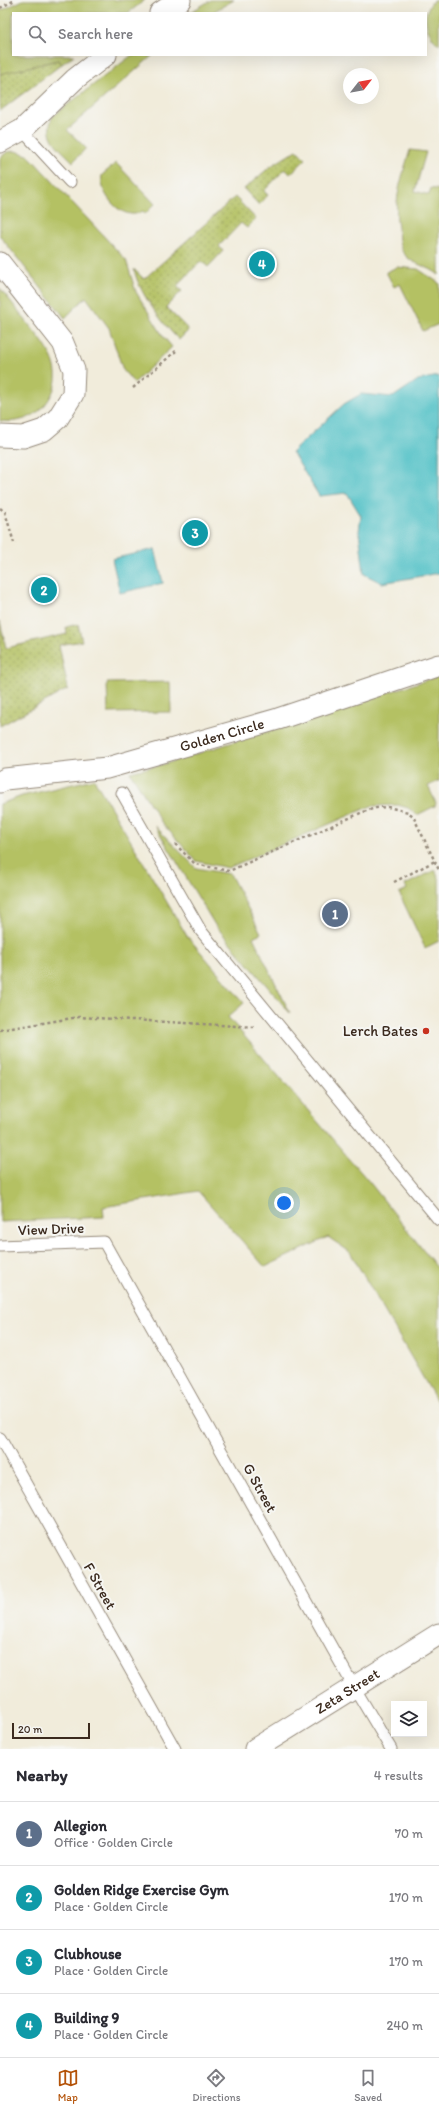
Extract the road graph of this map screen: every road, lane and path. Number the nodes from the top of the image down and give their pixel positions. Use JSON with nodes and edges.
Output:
{"nodes":[{"id":1,"x":15,"y":0,"type":"edge"},
{"id":2,"x":180,"y":0,"type":"edge"},
{"id":3,"x":0,"y":8,"type":"edge"},
{"id":4,"x":162,"y":12,"type":"edge"},
{"id":5,"x":105,"y":56,"type":"edge"},
{"id":6,"x":22,"y":130,"type":"junction"},
{"id":7,"x":0,"y":142,"type":"edge"},
{"id":8,"x":70,"y":182,"type":"dead end"},
{"id":9,"x":0,"y":263,"type":"edge"},
{"id":10,"x":176,"y":351,"type":"dead end"},
{"id":11,"x":132,"y":388,"type":"dead end"},
{"id":12,"x":0,"y":436,"type":"edge"},
{"id":13,"x":0,"y":508,"type":"edge"},
{"id":14,"x":14,"y":543,"type":"dead end"},
{"id":15,"x":439,"y":665,"type":"edge"},
{"id":16,"x":0,"y":782,"type":"edge"},
{"id":17,"x":122,"y":793,"type":"dead end"},
{"id":18,"x":174,"y":843,"type":"dead end"},
{"id":19,"x":435,"y":861,"type":"junction"},
{"id":20,"x":439,"y":870,"type":"edge"},
{"id":21,"x":394,"y":882,"type":"dead end"},
{"id":22,"x":0,"y":1030,"type":"edge"},
{"id":23,"x":284,"y":1030,"type":"junction"},
{"id":24,"x":439,"y":1220,"type":"edge"},
{"id":25,"x":104,"y":1242,"type":"joint"},
{"id":26,"x":0,"y":1246,"type":"edge"},
{"id":27,"x":0,"y":1438,"type":"edge"},
{"id":28,"x":439,"y":1634,"type":"edge"},
{"id":29,"x":354,"y":1687,"type":"junction"},
{"id":30,"x":175,"y":1749,"type":"edge"},
{"id":31,"x":255,"y":1749,"type":"edge"},
{"id":32,"x":391,"y":1749,"type":"edge"}],
"edges":[{"from":1,"to":3,"type":"path"},
{"from":2,"to":4,"type":"street"},
{"from":5,"to":6,"type":"street"},
{"from":6,"to":7,"type":"street"},
{"from":6,"to":8,"type":"lane"},
{"from":9,"to":12,"type":"street"},
{"from":10,"to":11,"type":"path"},
{"from":13,"to":14,"type":"path"},
{"from":15,"to":16,"type":"street","name":"Golden Circle"},
{"from":17,"to":23,"type":"lane"},
{"from":18,"to":19,"type":"path"},
{"from":19,"to":20,"type":"path"},
{"from":19,"to":21,"type":"path"},
{"from":22,"to":23,"type":"path"},
{"from":23,"to":24,"type":"lane"},
{"from":25,"to":26,"type":"lane","name":"View Drive"},
{"from":25,"to":29,"type":"lane","name":"G Street"},
{"from":27,"to":30,"type":"lane","name":"F Street"},
{"from":28,"to":29,"type":"street","name":"Zeta Street"},
{"from":29,"to":31,"type":"street","name":"Zeta Street"},
{"from":29,"to":32,"type":"lane","name":"G Street"}]}
